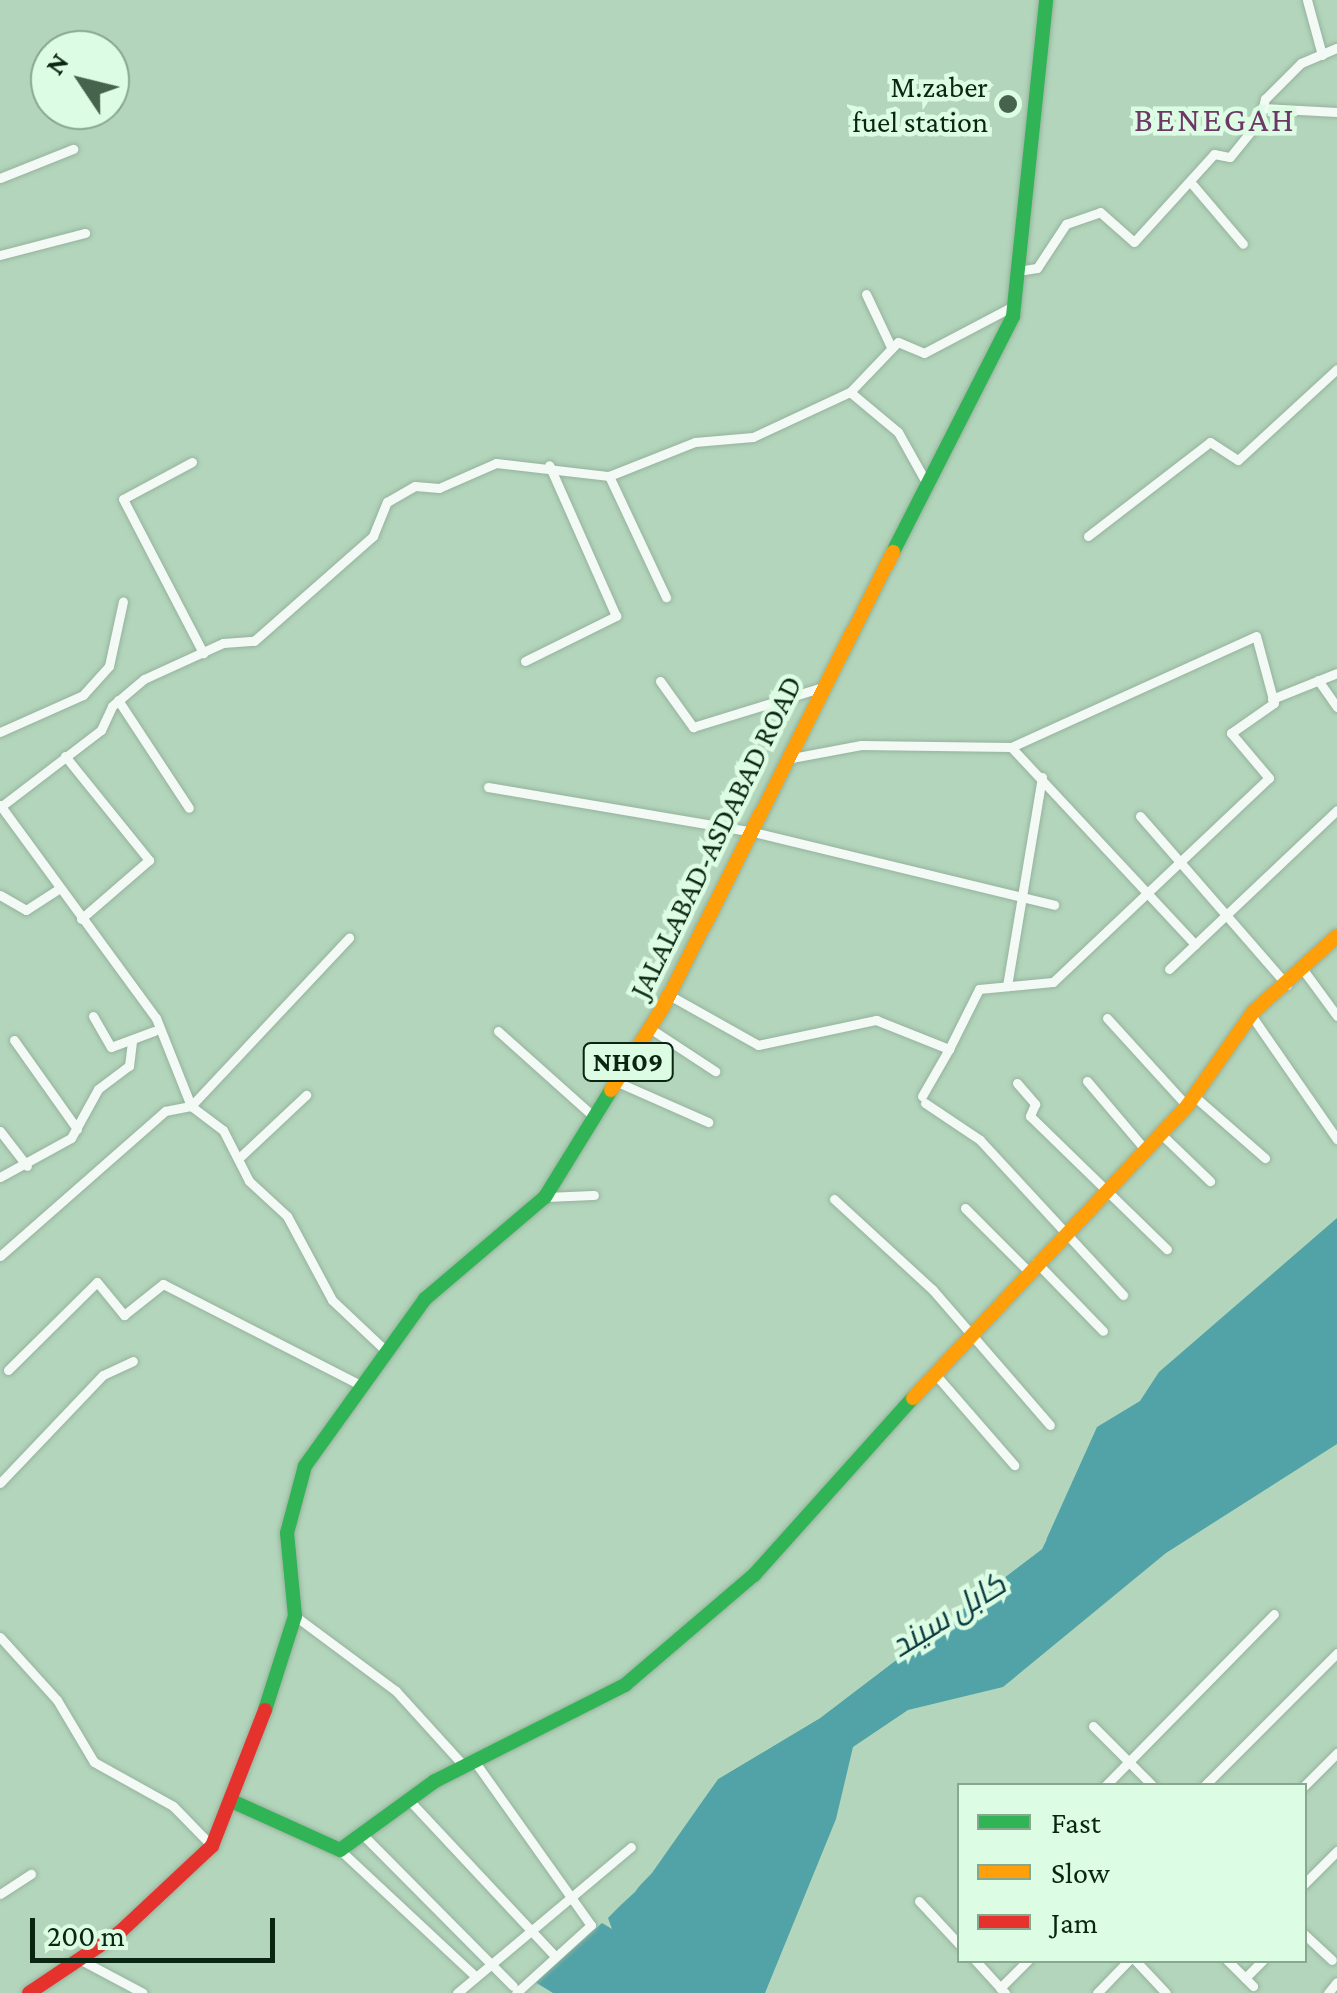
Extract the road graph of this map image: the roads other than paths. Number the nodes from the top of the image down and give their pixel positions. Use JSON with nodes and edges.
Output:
{"nodes":[{"id":1,"x":1046,"y":0,"type":"edge"},
{"id":2,"x":1308,"y":0,"type":"edge"},
{"id":3,"x":1337,"y":48,"type":"edge"},
{"id":4,"x":1322,"y":55,"type":"junction"},
{"id":5,"x":1262,"y":108,"type":"junction"},
{"id":6,"x":1337,"y":112,"type":"edge"},
{"id":7,"x":73,"y":149,"type":"dead end"},
{"id":8,"x":0,"y":178,"type":"edge"},
{"id":9,"x":1193,"y":186,"type":"junction"},
{"id":10,"x":84,"y":232,"type":"dead end"},
{"id":11,"x":1244,"y":244,"type":"dead end"},
{"id":12,"x":0,"y":255,"type":"edge"},
{"id":13,"x":1018,"y":272,"type":"junction"},
{"id":14,"x":866,"y":294,"type":"dead end"},
{"id":15,"x":1014,"y":305,"type":"junction"},
{"id":16,"x":891,"y":347,"type":"junction"},
{"id":17,"x":1337,"y":368,"type":"edge"},
{"id":18,"x":850,"y":392,"type":"junction"},
{"id":19,"x":192,"y":462,"type":"dead end"},
{"id":20,"x":549,"y":465,"type":"junction"},
{"id":21,"x":608,"y":476,"type":"junction"},
{"id":22,"x":926,"y":482,"type":"junction"},
{"id":23,"x":1088,"y":536,"type":"dead end"},
{"id":24,"x":666,"y":597,"type":"dead end"},
{"id":25,"x":123,"y":601,"type":"dead end"},
{"id":26,"x":203,"y":653,"type":"junction"},
{"id":27,"x":524,"y":661,"type":"dead end"},
{"id":28,"x":1337,"y":673,"type":"edge"},
{"id":29,"x":1318,"y":680,"type":"junction"},
{"id":30,"x":660,"y":681,"type":"dead end"},
{"id":31,"x":820,"y":688,"type":"junction"},
{"id":32,"x":1272,"y":698,"type":"junction"},
{"id":33,"x":118,"y":700,"type":"junction"},
{"id":34,"x":1337,"y":708,"type":"edge"},
{"id":35,"x":0,"y":732,"type":"edge"},
{"id":36,"x":1011,"y":747,"type":"junction"},
{"id":37,"x":65,"y":756,"type":"junction"},
{"id":38,"x":786,"y":758,"type":"junction"},
{"id":39,"x":1042,"y":777,"type":"junction"},
{"id":40,"x":488,"y":787,"type":"dead end"},
{"id":41,"x":1,"y":805,"type":"edge"},
{"id":42,"x":189,"y":808,"type":"dead end"},
{"id":43,"x":1337,"y":810,"type":"edge"},
{"id":44,"x":1140,"y":816,"type":"dead end"},
{"id":45,"x":749,"y":831,"type":"junction"},
{"id":46,"x":1178,"y":858,"type":"junction"},
{"id":47,"x":60,"y":888,"type":"junction"},
{"id":48,"x":1146,"y":890,"type":"junction"},
{"id":49,"x":0,"y":895,"type":"edge"},
{"id":50,"x":1022,"y":896,"type":"junction"},
{"id":51,"x":1054,"y":905,"type":"dead end"},
{"id":52,"x":1226,"y":914,"type":"junction"},
{"id":53,"x":81,"y":920,"type":"junction"},
{"id":54,"x":1337,"y":936,"type":"edge"},
{"id":55,"x":349,"y":938,"type":"dead end"},
{"id":56,"x":1195,"y":944,"type":"junction"},
{"id":57,"x":1169,"y":970,"type":"dead end"},
{"id":58,"x":1304,"y":971,"type":"junction"},
{"id":59,"x":1287,"y":985,"type":"junction"},
{"id":60,"x":1006,"y":986,"type":"junction"},
{"id":61,"x":669,"y":994,"type":"junction"},
{"id":62,"x":1332,"y":1001,"type":"edge"},
{"id":63,"x":1250,"y":1015,"type":"junction"},
{"id":64,"x":92,"y":1016,"type":"dead end"},
{"id":65,"x":1337,"y":1016,"type":"edge"},
{"id":66,"x":1107,"y":1018,"type":"dead end"},
{"id":67,"x":651,"y":1029,"type":"junction"},
{"id":68,"x":154,"y":1031,"type":"junction"},
{"id":69,"x":498,"y":1031,"type":"dead end"},
{"id":70,"x":14,"y":1040,"type":"dead end"},
{"id":71,"x":132,"y":1040,"type":"junction"},
{"id":72,"x":950,"y":1048,"type":"junction"},
{"id":73,"x":716,"y":1071,"type":"dead end"},
{"id":74,"x":615,"y":1081,"type":"junction"},
{"id":75,"x":1087,"y":1081,"type":"dead end"},
{"id":76,"x":1018,"y":1083,"type":"dead end"},
{"id":77,"x":306,"y":1095,"type":"dead end"},
{"id":78,"x":1191,"y":1101,"type":"junction"},
{"id":79,"x":192,"y":1106,"type":"junction"},
{"id":80,"x":593,"y":1116,"type":"junction"},
{"id":81,"x":708,"y":1122,"type":"dead end"},
{"id":82,"x":77,"y":1129,"type":"junction"},
{"id":83,"x":0,"y":1131,"type":"edge"},
{"id":84,"x":1159,"y":1132,"type":"junction"},
{"id":85,"x":1337,"y":1139,"type":"edge"},
{"id":86,"x":1143,"y":1147,"type":"junction"},
{"id":87,"x":240,"y":1157,"type":"junction"},
{"id":88,"x":1266,"y":1158,"type":"dead end"},
{"id":89,"x":27,"y":1166,"type":"junction"},
{"id":90,"x":0,"y":1177,"type":"edge"},
{"id":91,"x":1210,"y":1181,"type":"dead end"},
{"id":92,"x":1101,"y":1188,"type":"junction"},
{"id":93,"x":594,"y":1195,"type":"dead end"},
{"id":94,"x":545,"y":1197,"type":"junction"},
{"id":95,"x":834,"y":1199,"type":"dead end"},
{"id":96,"x":965,"y":1208,"type":"dead end"},
{"id":97,"x":1062,"y":1232,"type":"junction"},
{"id":98,"x":1167,"y":1249,"type":"dead end"},
{"id":99,"x":0,"y":1256,"type":"edge"},
{"id":100,"x":1032,"y":1266,"type":"junction"},
{"id":101,"x":1103,"y":1331,"type":"dead end"},
{"id":102,"x":971,"y":1334,"type":"junction"},
{"id":103,"x":386,"y":1352,"type":"junction"},
{"id":104,"x":133,"y":1361,"type":"dead end"},
{"id":105,"x":8,"y":1370,"type":"dead end"},
{"id":106,"x":935,"y":1374,"type":"junction"},
{"id":107,"x":358,"y":1384,"type":"junction"},
{"id":108,"x":1050,"y":1426,"type":"dead end"},
{"id":109,"x":1014,"y":1465,"type":"dead end"},
{"id":110,"x":0,"y":1483,"type":"edge"},
{"id":111,"x":1274,"y":1614,"type":"dead end"},
{"id":112,"x":295,"y":1616,"type":"junction"},
{"id":113,"x":0,"y":1637,"type":"edge"},
{"id":114,"x":1337,"y":1654,"type":"edge"},
{"id":115,"x":1093,"y":1726,"type":"dead end"},
{"id":116,"x":1337,"y":1753,"type":"edge"},
{"id":117,"x":1128,"y":1761,"type":"junction"},
{"id":118,"x":470,"y":1764,"type":"junction"},
{"id":119,"x":1107,"y":1783,"type":"edge"},
{"id":120,"x":1151,"y":1783,"type":"edge"},
{"id":121,"x":1207,"y":1783,"type":"edge"},
{"id":122,"x":1307,"y":1783,"type":"edge"},
{"id":123,"x":409,"y":1800,"type":"junction"},
{"id":124,"x":236,"y":1802,"type":"junction"},
{"id":125,"x":362,"y":1834,"type":"junction"},
{"id":126,"x":212,"y":1846,"type":"junction"},
{"id":127,"x":631,"y":1848,"type":"dead end"},
{"id":128,"x":340,"y":1850,"type":"junction"},
{"id":129,"x":1337,"y":1852,"type":"edge"},
{"id":130,"x":30,"y":1874,"type":"dead end"},
{"id":131,"x":1307,"y":1881,"type":"edge"},
{"id":132,"x":0,"y":1894,"type":"edge"},
{"id":133,"x":570,"y":1895,"type":"junction"},
{"id":134,"x":920,"y":1901,"type":"dead end"},
{"id":135,"x":532,"y":1928,"type":"junction"},
{"id":136,"x":1307,"y":1937,"type":"edge"},
{"id":137,"x":957,"y":1941,"type":"edge"},
{"id":138,"x":553,"y":1954,"type":"junction"},
{"id":139,"x":79,"y":1959,"type":"junction"},
{"id":140,"x":1332,"y":1960,"type":"dead end"},
{"id":141,"x":493,"y":1962,"type":"junction"},
{"id":142,"x":978,"y":1963,"type":"edge"},
{"id":143,"x":1026,"y":1963,"type":"edge"},
{"id":144,"x":1129,"y":1963,"type":"edge"},
{"id":145,"x":1135,"y":1963,"type":"edge"},
{"id":146,"x":1230,"y":1963,"type":"edge"},
{"id":147,"x":1261,"y":1963,"type":"edge"},
{"id":148,"x":475,"y":1976,"type":"junction"},
{"id":149,"x":1337,"y":1982,"type":"edge"},
{"id":150,"x":514,"y":1990,"type":"edge"},
{"id":151,"x":1003,"y":1990,"type":"edge"},
{"id":152,"x":29,"y":1993,"type":"edge"},
{"id":153,"x":143,"y":1993,"type":"edge"},
{"id":154,"x":457,"y":1993,"type":"edge"},
{"id":155,"x":1097,"y":1993,"type":"edge"},
{"id":156,"x":1166,"y":1993,"type":"edge"},
{"id":157,"x":1328,"y":1993,"type":"edge"}],
"edges":[{"from":1,"to":13,"type":"main road","name":"JALALABAD-ASDABAD ROAD","number":"NH09"},
{"from":2,"to":4,"type":"street"},
{"from":3,"to":4,"type":"street"},
{"from":4,"to":5,"type":"street"},
{"from":5,"to":6,"type":"street"},
{"from":5,"to":9,"type":"street"},
{"from":7,"to":8,"type":"street"},
{"from":9,"to":11,"type":"street"},
{"from":9,"to":13,"type":"street"},
{"from":10,"to":12,"type":"street"},
{"from":13,"to":15,"type":"main road","name":"JALALABAD-ASDABAD ROAD","number":"NH09"},
{"from":14,"to":16,"type":"street"},
{"from":15,"to":16,"type":"street"},
{"from":15,"to":22,"type":"main road","name":"JALALABAD-ASDABAD ROAD","number":"NH09"},
{"from":16,"to":18,"type":"street"},
{"from":17,"to":23,"type":"street"},
{"from":18,"to":21,"type":"street"},
{"from":18,"to":22,"type":"street"},
{"from":19,"to":26,"type":"street"},
{"from":20,"to":21,"type":"street"},
{"from":20,"to":26,"type":"street"},
{"from":20,"to":27,"type":"street"},
{"from":21,"to":24,"type":"street"},
{"from":22,"to":31,"type":"main road","name":"JALALABAD-ASDABAD ROAD","number":"NH09"},
{"from":25,"to":35,"type":"street"},
{"from":26,"to":33,"type":"street"},
{"from":28,"to":29,"type":"street"},
{"from":29,"to":32,"type":"street"},
{"from":29,"to":34,"type":"street"},
{"from":30,"to":31,"type":"street"},
{"from":31,"to":38,"type":"main road","name":"JALALABAD-ASDABAD ROAD","number":"NH09"},
{"from":32,"to":36,"type":"street"},
{"from":32,"to":46,"type":"street"},
{"from":33,"to":37,"type":"street"},
{"from":33,"to":42,"type":"street"},
{"from":36,"to":38,"type":"street"},
{"from":36,"to":39,"type":"street"},
{"from":37,"to":41,"type":"street"},
{"from":37,"to":53,"type":"street"},
{"from":38,"to":45,"type":"main road","name":"JALALABAD-ASDABAD ROAD","number":"NH09"},
{"from":39,"to":48,"type":"street"},
{"from":39,"to":50,"type":"street"},
{"from":40,"to":45,"type":"street"},
{"from":41,"to":47,"type":"street"},
{"from":43,"to":52,"type":"street"},
{"from":44,"to":46,"type":"street"},
{"from":45,"to":50,"type":"street"},
{"from":45,"to":61,"type":"main road","name":"JALALABAD-ASDABAD ROAD","number":"NH09"},
{"from":46,"to":48,"type":"street"},
{"from":46,"to":52,"type":"street"},
{"from":47,"to":49,"type":"street"},
{"from":47,"to":53,"type":"street"},
{"from":48,"to":56,"type":"street"},
{"from":48,"to":60,"type":"street"},
{"from":50,"to":51,"type":"street"},
{"from":50,"to":60,"type":"street"},
{"from":52,"to":56,"type":"street"},
{"from":52,"to":59,"type":"street"},
{"from":53,"to":68,"type":"street"},
{"from":54,"to":58,"type":"main road"},
{"from":55,"to":79,"type":"street"},
{"from":56,"to":57,"type":"street"},
{"from":58,"to":59,"type":"main road"},
{"from":58,"to":62,"type":"street"},
{"from":59,"to":63,"type":"main road"},
{"from":60,"to":72,"type":"street"},
{"from":61,"to":67,"type":"main road","name":"JALALABAD-ASDABAD ROAD","number":"NH09"},
{"from":61,"to":72,"type":"street"},
{"from":62,"to":65,"type":"street"},
{"from":63,"to":78,"type":"main road"},
{"from":63,"to":85,"type":"street"},
{"from":64,"to":71,"type":"street"},
{"from":66,"to":78,"type":"street"},
{"from":67,"to":73,"type":"street"},
{"from":67,"to":74,"type":"main road","name":"JALALABAD-ASDABAD ROAD","number":"NH09"},
{"from":68,"to":71,"type":"street"},
{"from":68,"to":79,"type":"street"},
{"from":69,"to":80,"type":"street"},
{"from":70,"to":82,"type":"street"},
{"from":71,"to":82,"type":"street"},
{"from":72,"to":97,"type":"street"},
{"from":74,"to":80,"type":"main road","name":"JALALABAD-ASDABAD ROAD","number":"NH09"},
{"from":74,"to":81,"type":"street"},
{"from":75,"to":86,"type":"street"},
{"from":76,"to":92,"type":"street"},
{"from":77,"to":87,"type":"street"},
{"from":78,"to":84,"type":"main road"},
{"from":78,"to":88,"type":"street"},
{"from":79,"to":87,"type":"street"},
{"from":79,"to":99,"type":"street"},
{"from":80,"to":94,"type":"main road","name":"JALALABAD-ASDABAD ROAD","number":"NH09"},
{"from":82,"to":89,"type":"street"},
{"from":83,"to":89,"type":"street"},
{"from":84,"to":86,"type":"main road"},
{"from":84,"to":91,"type":"street"},
{"from":86,"to":92,"type":"main road"},
{"from":87,"to":103,"type":"street"},
{"from":89,"to":90,"type":"street"},
{"from":92,"to":97,"type":"main road"},
{"from":92,"to":98,"type":"street"},
{"from":93,"to":94,"type":"street"},
{"from":94,"to":103,"type":"main road","name":"JALALABAD-ASDABAD ROAD","number":"NH09"},
{"from":95,"to":102,"type":"street"},
{"from":96,"to":100,"type":"street"},
{"from":97,"to":97,"type":"street"},
{"from":97,"to":100,"type":"main road"},
{"from":100,"to":101,"type":"street"},
{"from":100,"to":102,"type":"main road"},
{"from":102,"to":106,"type":"main road"},
{"from":102,"to":108,"type":"street"},
{"from":103,"to":107,"type":"main road","name":"JALALABAD-ASDABAD ROAD","number":"NH09"},
{"from":104,"to":110,"type":"street"},
{"from":105,"to":107,"type":"street"},
{"from":106,"to":109,"type":"street"},
{"from":106,"to":118,"type":"main road"},
{"from":107,"to":112,"type":"main road","name":"JALALABAD-ASDABAD ROAD","number":"NH09"},
{"from":111,"to":117,"type":"street"},
{"from":112,"to":118,"type":"street"},
{"from":112,"to":124,"type":"main road","name":"JALALABAD-ASDABAD ROAD","number":"NH09"},
{"from":113,"to":126,"type":"street"},
{"from":114,"to":121,"type":"street"},
{"from":115,"to":117,"type":"street"},
{"from":116,"to":122,"type":"street"},
{"from":117,"to":119,"type":"street"},
{"from":117,"to":120,"type":"street"},
{"from":118,"to":123,"type":"main road"},
{"from":118,"to":133,"type":"street"},
{"from":123,"to":125,"type":"main road"},
{"from":123,"to":135,"type":"street"},
{"from":124,"to":126,"type":"main road","name":"JALALABAD-ASDABAD ROAD","number":"NH09"},
{"from":124,"to":128,"type":"main road"},
{"from":125,"to":128,"type":"main road"},
{"from":125,"to":141,"type":"street"},
{"from":126,"to":139,"type":"main road","name":"JALALABAD-ASDABAD ROAD","number":"NH09"},
{"from":127,"to":133,"type":"street"},
{"from":128,"to":148,"type":"street"},
{"from":129,"to":131,"type":"street"},
{"from":130,"to":132,"type":"street"},
{"from":133,"to":135,"type":"street"},
{"from":133,"to":138,"type":"street"},
{"from":134,"to":137,"type":"street"},
{"from":135,"to":138,"type":"street"},
{"from":135,"to":141,"type":"street"},
{"from":136,"to":140,"type":"street"},
{"from":138,"to":150,"type":"street"},
{"from":139,"to":152,"type":"main road","name":"JALALABAD-ASDABAD ROAD","number":"NH09"},
{"from":139,"to":153,"type":"street"},
{"from":141,"to":148,"type":"street"},
{"from":141,"to":150,"type":"street"},
{"from":142,"to":151,"type":"street"},
{"from":143,"to":151,"type":"street"},
{"from":144,"to":155,"type":"street"},
{"from":145,"to":156,"type":"street"},
{"from":146,"to":147,"type":"street"},
{"from":148,"to":154,"type":"street"},
{"from":149,"to":157,"type":"street"}]}
